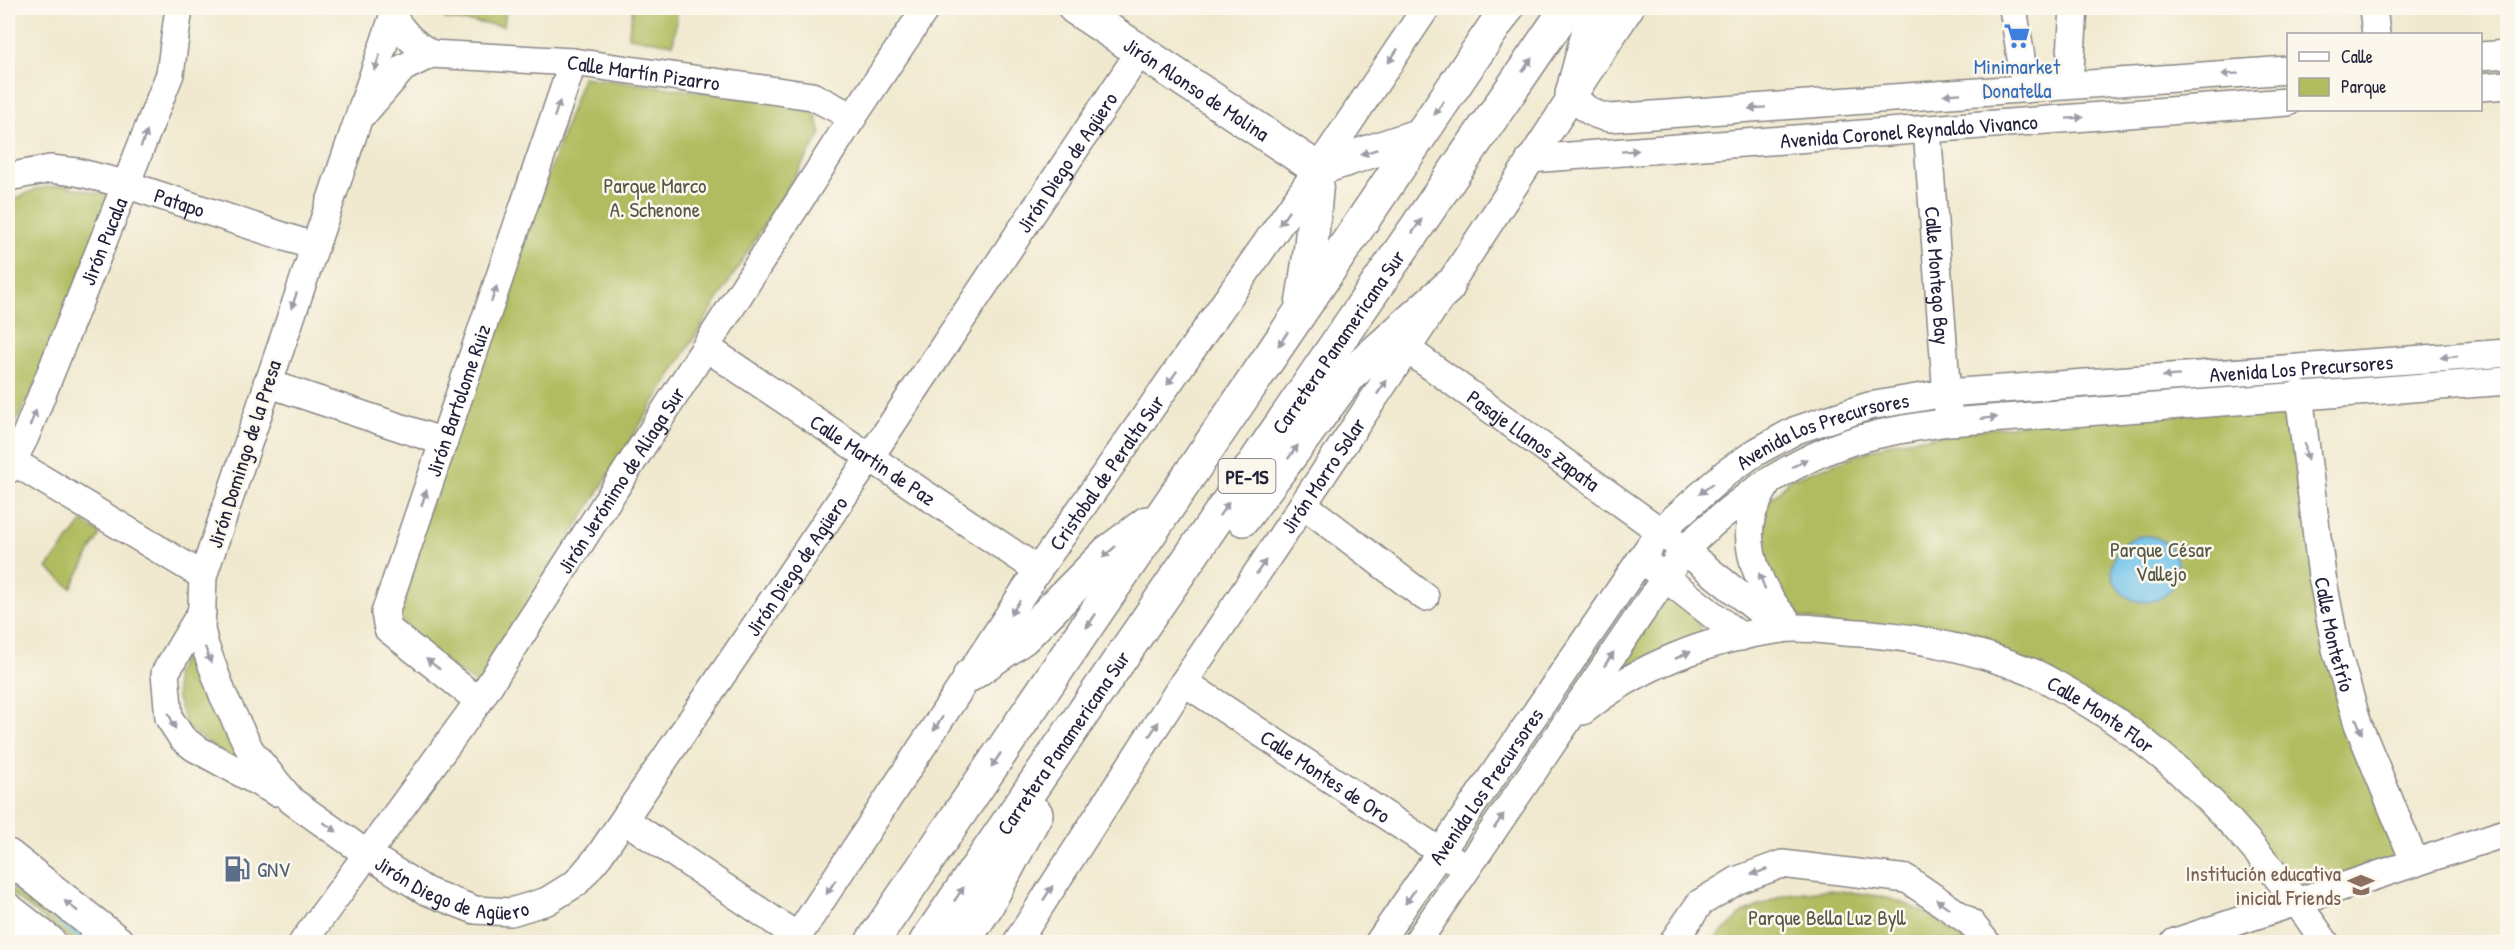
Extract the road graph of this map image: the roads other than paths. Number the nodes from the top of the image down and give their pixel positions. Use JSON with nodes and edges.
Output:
{"nodes":[{"id":1,"x":179,"y":8,"type":"edge"},
{"id":2,"x":926,"y":8,"type":"edge"},
{"id":3,"x":1075,"y":8,"type":"edge"},
{"id":4,"x":1426,"y":8,"type":"edge"},
{"id":5,"x":1507,"y":8,"type":"edge"},
{"id":6,"x":1567,"y":8,"type":"edge"},
{"id":7,"x":1595,"y":8,"type":"edge"},
{"id":8,"x":1630,"y":8,"type":"edge"},
{"id":9,"x":2013,"y":8,"type":"edge"},
{"id":10,"x":2074,"y":8,"type":"edge"},
{"id":11,"x":2373,"y":8,"type":"edge"},
{"id":12,"x":394,"y":12,"type":"edge"},
{"id":13,"x":2376,"y":33,"type":"edge"},
{"id":14,"x":1139,"y":52,"type":"junction"},
{"id":15,"x":431,"y":54,"type":"junction"},
{"id":16,"x":2508,"y":54,"type":"edge"},
{"id":17,"x":2482,"y":56,"type":"edge"},
{"id":18,"x":573,"y":62,"type":"junction"},
{"id":19,"x":2287,"y":69,"type":"edge"},
{"id":20,"x":2069,"y":85,"type":"junction"},
{"id":21,"x":2508,"y":85,"type":"edge"},
{"id":22,"x":2482,"y":87,"type":"edge"},
{"id":23,"x":2026,"y":89,"type":"junction"},
{"id":24,"x":1572,"y":94,"type":"junction"},
{"id":25,"x":2287,"y":102,"type":"edge"},
{"id":26,"x":853,"y":117,"type":"junction"},
{"id":27,"x":1610,"y":118,"type":"junction"},
{"id":28,"x":356,"y":122,"type":"junction"},
{"id":29,"x":1927,"y":129,"type":"junction"},
{"id":30,"x":1420,"y":135,"type":"junction"},
{"id":31,"x":1583,"y":155,"type":"junction"},
{"id":32,"x":1530,"y":159,"type":"junction"},
{"id":33,"x":1318,"y":169,"type":"junction"},
{"id":34,"x":8,"y":177,"type":"edge"},
{"id":35,"x":125,"y":184,"type":"junction"},
{"id":36,"x":313,"y":246,"type":"junction"},
{"id":37,"x":1448,"y":287,"type":"junction"},
{"id":38,"x":1300,"y":313,"type":"junction"},
{"id":39,"x":707,"y":348,"type":"junction"},
{"id":40,"x":1407,"y":350,"type":"junction"},
{"id":41,"x":2508,"y":353,"type":"edge"},
{"id":42,"x":2508,"y":381,"type":"edge"},
{"id":43,"x":267,"y":383,"type":"junction"},
{"id":44,"x":1946,"y":393,"type":"junction"},
{"id":45,"x":2300,"y":394,"type":"junction"},
{"id":46,"x":1949,"y":422,"type":"junction"},
{"id":47,"x":444,"y":442,"type":"junction"},
{"id":48,"x":870,"y":458,"type":"junction"},
{"id":49,"x":11,"y":466,"type":"edge"},
{"id":50,"x":1771,"y":478,"type":"junction"},
{"id":51,"x":1172,"y":503,"type":"junction"},
{"id":52,"x":1303,"y":504,"type":"junction"},
{"id":53,"x":1660,"y":531,"type":"junction"},
{"id":54,"x":1684,"y":550,"type":"junction"},
{"id":55,"x":1640,"y":558,"type":"junction"},
{"id":56,"x":1038,"y":570,"type":"junction"},
{"id":57,"x":203,"y":576,"type":"junction"},
{"id":58,"x":1664,"y":577,"type":"junction"},
{"id":59,"x":1425,"y":597,"type":"dead end"},
{"id":60,"x":202,"y":611,"type":"junction"},
{"id":61,"x":1788,"y":629,"type":"junction"},
{"id":62,"x":1741,"y":637,"type":"junction"},
{"id":63,"x":1133,"y":639,"type":"junction"},
{"id":64,"x":1111,"y":670,"type":"junction"},
{"id":65,"x":970,"y":675,"type":"junction"},
{"id":66,"x":1184,"y":682,"type":"junction"},
{"id":67,"x":479,"y":701,"type":"junction"},
{"id":68,"x":1562,"y":728,"type":"junction"},
{"id":69,"x":292,"y":801,"type":"junction"},
{"id":70,"x":624,"y":820,"type":"junction"},
{"id":71,"x":2508,"y":832,"type":"edge"},
{"id":72,"x":1441,"y":852,"type":"junction"},
{"id":73,"x":367,"y":854,"type":"junction"},
{"id":74,"x":8,"y":856,"type":"edge"},
{"id":75,"x":2415,"y":864,"type":"junction"},
{"id":76,"x":1467,"y":869,"type":"junction"},
{"id":77,"x":2298,"y":903,"type":"junction"},
{"id":78,"x":8,"y":910,"type":"edge"},
{"id":79,"x":796,"y":940,"type":"edge"},
{"id":80,"x":49,"y":942,"type":"edge"},
{"id":81,"x":117,"y":942,"type":"edge"},
{"id":82,"x":303,"y":942,"type":"edge"},
{"id":83,"x":872,"y":942,"type":"edge"},
{"id":84,"x":926,"y":942,"type":"edge"},
{"id":85,"x":963,"y":942,"type":"edge"},
{"id":86,"x":1017,"y":942,"type":"edge"},
{"id":87,"x":1379,"y":942,"type":"edge"},
{"id":88,"x":1417,"y":942,"type":"edge"},
{"id":89,"x":1673,"y":942,"type":"edge"},
{"id":90,"x":1986,"y":942,"type":"edge"},
{"id":91,"x":2175,"y":942,"type":"edge"},
{"id":92,"x":2325,"y":942,"type":"edge"}],
"edges":[{"from":35,"to":1,"type":"street","name":"Jirón Pucala","one_way":true},
{"from":2,"to":26,"type":"street","name":"Jirón Jerónimo de Aliaga Sur"},
{"from":3,"to":14,"type":"main road","name":"Jirón Alonso de Molina"},
{"from":4,"to":33,"type":"street","name":"Cristobal de Peralta Sur","one_way":true},
{"from":5,"to":30,"type":"main road","number":"PE-1S","one_way":true},
{"from":63,"to":6,"type":"main road","name":"Carretera Panamericana Sur","number":"PE-1S","one_way":true},
{"from":7,"to":24,"type":"main road"},
{"from":8,"to":24,"type":"street","name":"Jirón Morro Solar"},
{"from":9,"to":23,"type":"street"},
{"from":10,"to":20,"type":"street"},
{"from":11,"to":13,"type":"street"},
{"from":12,"to":15,"type":"street"},
{"from":12,"to":28,"type":"street","name":"Jirón Domingo de la Presa","one_way":true},
{"from":14,"to":33,"type":"main road","name":"Jirón Alonso de Molina"},
{"from":14,"to":48,"type":"street","name":"Jirón Diego de Agüero"},
{"from":15,"to":18,"type":"street","name":"Calle Martín Pizarro"},
{"from":15,"to":28,"type":"street"},
{"from":16,"to":17,"type":"street"},
{"from":18,"to":26,"type":"street","name":"Calle Martín Pizarro"},
{"from":47,"to":18,"type":"street","name":"Jirón Bartolome Ruiz","one_way":true},
{"from":19,"to":20,"type":"street","name":"Avenida Coronel Reynaldo Vivanco","one_way":true},
{"from":20,"to":23,"type":"street","name":"Avenida Coronel Reynaldo Vivanco"},
{"from":21,"to":22,"type":"street"},
{"from":23,"to":27,"type":"street","name":"Avenida Coronel Reynaldo Vivanco","one_way":true},
{"from":24,"to":27,"type":"street","name":"Avenida Coronel Reynaldo Vivanco"},
{"from":24,"to":32,"type":"street","name":"Jirón Morro Solar"},
{"from":29,"to":25,"type":"street","name":"Avenida Coronel Reynaldo Vivanco","one_way":true},
{"from":26,"to":39,"type":"street","name":"Jirón Jerónimo de Aliaga Sur"},
{"from":27,"to":31,"type":"street"},
{"from":28,"to":36,"type":"street","name":"Jirón Domingo de la Presa"},
{"from":31,"to":29,"type":"street","name":"Avenida Coronel Reynaldo Vivanco","one_way":true},
{"from":29,"to":44,"type":"street","name":"Calle Montego Bay"},
{"from":30,"to":33,"type":"main road","one_way":true},
{"from":30,"to":38,"type":"main road","number":"PE-1S"},
{"from":31,"to":32,"type":"street","name":"Avenida Coronel Reynaldo Vivanco"},
{"from":32,"to":37,"type":"street","name":"Jirón Morro Solar"},
{"from":33,"to":38,"type":"main road"},
{"from":33,"to":56,"type":"street","name":"Cristobal de Peralta Sur","one_way":true},
{"from":34,"to":35,"type":"street","name":"Patapo"},
{"from":35,"to":36,"type":"street","name":"Patapo"},
{"from":49,"to":35,"type":"street","name":"Jirón Pucala","one_way":true},
{"from":36,"to":43,"type":"street","name":"Jirón Domingo de la Presa","one_way":true},
{"from":37,"to":40,"type":"street","name":"Jirón Morro Solar"},
{"from":63,"to":37,"type":"main road","one_way":true},
{"from":38,"to":51,"type":"main road","number":"PE-1S","one_way":true},
{"from":39,"to":48,"type":"street","name":"Calle Martin de Paz"},
{"from":39,"to":67,"type":"street","name":"Jirón Jerónimo de Aliaga Sur"},
{"from":52,"to":40,"type":"street","name":"Jirón Morro Solar","one_way":true},
{"from":40,"to":53,"type":"street","name":"Pasaje Llanos Zapata"},
{"from":41,"to":44,"type":"street","name":"Avenida Los Precursores","one_way":true},
{"from":42,"to":45,"type":"street","name":"Avenida Los Precursores"},
{"from":43,"to":47,"type":"street"},
{"from":43,"to":57,"type":"street","name":"Jirón Domingo de la Presa"},
{"from":44,"to":46,"type":"street","name":"Calle Montego Bay"},
{"from":44,"to":53,"type":"street","name":"Avenida Los Precursores","one_way":true},
{"from":46,"to":45,"type":"street","name":"Avenida Los Precursores","one_way":true},
{"from":45,"to":75,"type":"street","name":"Calle Montefrío","one_way":true},
{"from":50,"to":46,"type":"street","name":"Avenida Los Precursores","one_way":true},
{"from":67,"to":47,"type":"street","name":"Jirón Bartolome Ruiz","one_way":true},
{"from":48,"to":56,"type":"street","name":"Calle Martin de Paz"},
{"from":48,"to":70,"type":"street","name":"Jirón Diego de Agüero"},
{"from":49,"to":57,"type":"street"},
{"from":50,"to":54,"type":"street","name":"Avenida Los Precursores"},
{"from":61,"to":50,"type":"street","one_way":true},
{"from":51,"to":65,"type":"main road","one_way":true},
{"from":51,"to":83,"type":"main road","number":"PE-1S","one_way":true},
{"from":52,"to":59,"type":"street"},
{"from":66,"to":52,"type":"street","name":"Jirón Morro Solar","one_way":true},
{"from":53,"to":54,"type":"street","name":"Pasaje Llanos Zapata"},
{"from":53,"to":55,"type":"street","name":"Avenida Los Precursores"},
{"from":54,"to":58,"type":"street","name":"Avenida Los Precursores"},
{"from":54,"to":61,"type":"street","name":"Pasaje Llanos Zapata"},
{"from":55,"to":58,"type":"street"},
{"from":55,"to":72,"type":"street","name":"Avenida Los Precursores"},
{"from":56,"to":65,"type":"street","name":"Cristobal de Peralta Sur","one_way":true},
{"from":57,"to":60,"type":"street","name":"Jirón Domingo de la Presa"},
{"from":58,"to":62,"type":"street"},
{"from":68,"to":58,"type":"street","name":"Avenida Los Precursores","one_way":true},
{"from":60,"to":69,"type":"street","name":"Jirón Domingo de la Presa","one_way":true},
{"from":60,"to":69,"type":"street","one_way":true},
{"from":61,"to":62,"type":"street","name":"Calle Monte Flor"},
{"from":61,"to":77,"type":"street","name":"Calle Monte Flor"},
{"from":68,"to":62,"type":"street","name":"Calle Monte Flor","one_way":true},
{"from":63,"to":64,"type":"main road","name":"Carretera Panamericana Sur","number":"PE-1S"},
{"from":84,"to":64,"type":"main road","name":"Carretera Panamericana Sur","number":"PE-1S","one_way":true},
{"from":64,"to":85,"type":"main road"},
{"from":65,"to":79,"type":"street","name":"Cristobal de Peralta Sur","one_way":true},
{"from":66,"to":72,"type":"street","name":"Calle Montes de Oro"},
{"from":86,"to":66,"type":"street","name":"Jirón Morro Solar","one_way":true},
{"from":67,"to":73,"type":"street","name":"Jirón Jerónimo de Aliaga Sur"},
{"from":76,"to":68,"type":"street","name":"Avenida Los Precursores","one_way":true},
{"from":69,"to":73,"type":"street","name":"Jirón Domingo de la Presa","one_way":true},
{"from":70,"to":73,"type":"street","name":"Jirón Diego de Agüero"},
{"from":70,"to":79,"type":"street"},
{"from":71,"to":75,"type":"street"},
{"from":72,"to":76,"type":"street","name":"Calle Montes de Oro"},
{"from":72,"to":87,"type":"street","name":"Avenida Los Precursores","one_way":true},
{"from":73,"to":82,"type":"street","name":"Jirón Jerónimo de Aliaga Sur"},
{"from":81,"to":74,"type":"main road","one_way":true},
{"from":75,"to":77,"type":"street"},
{"from":76,"to":88,"type":"street","name":"Avenida Los Precursores"},
{"from":77,"to":91,"type":"street"},
{"from":77,"to":92,"type":"street","name":"Calle Monte Flor"},
{"from":78,"to":80,"type":"main road"},
{"from":90,"to":89,"type":"street","one_way":true}]}
